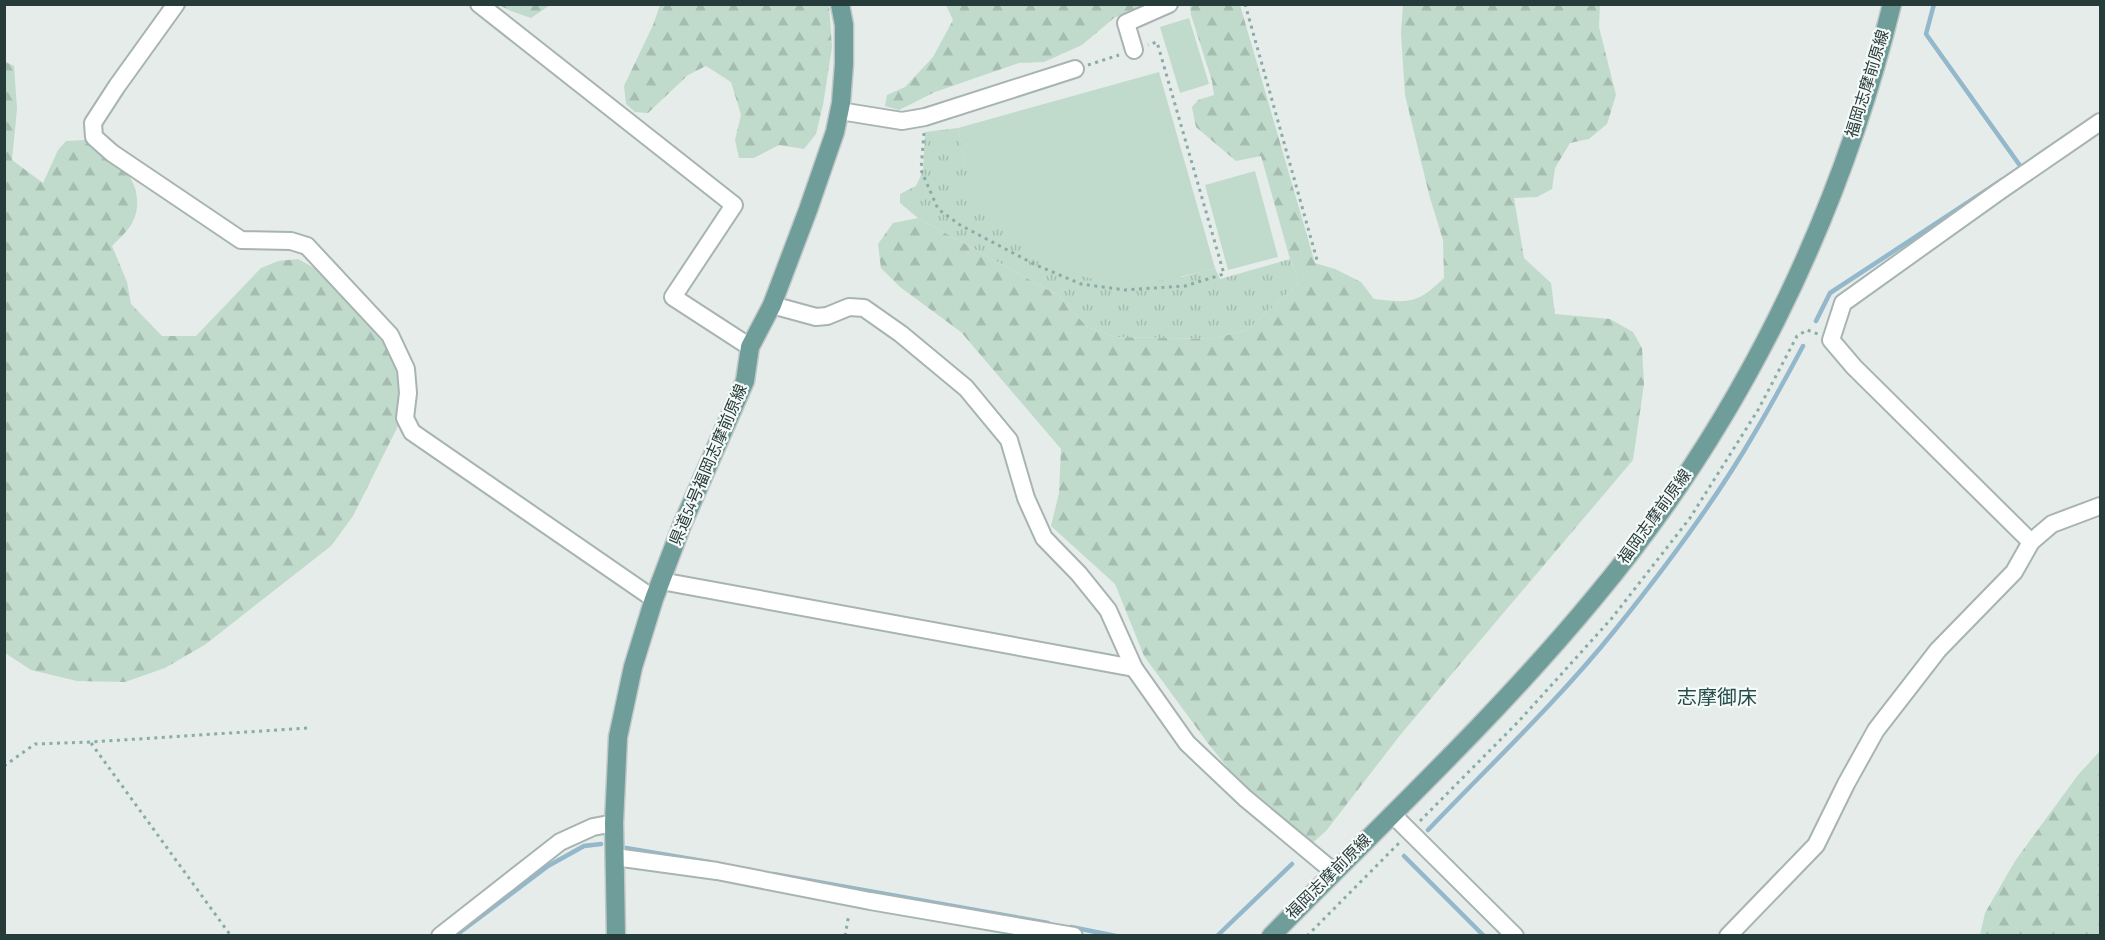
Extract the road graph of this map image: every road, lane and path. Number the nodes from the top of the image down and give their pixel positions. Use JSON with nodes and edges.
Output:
{"nodes":[{"id":1,"x":176,"y":4,"type":"edge"},
{"id":2,"x":478,"y":4,"type":"edge"},
{"id":3,"x":840,"y":4,"type":"edge"},
{"id":4,"x":1169,"y":4,"type":"edge"},
{"id":5,"x":1245,"y":4,"type":"edge"},
{"id":6,"x":1892,"y":4,"type":"edge"},
{"id":7,"x":1134,"y":50,"type":"junction"},
{"id":8,"x":1075,"y":69,"type":"joint"},
{"id":9,"x":840,"y":111,"type":"junction"},
{"id":10,"x":925,"y":117,"type":"junction"},
{"id":11,"x":2100,"y":123,"type":"edge"},
{"id":12,"x":1317,"y":260,"type":"dead end"},
{"id":13,"x":772,"y":304,"type":"junction"},
{"id":14,"x":750,"y":347,"type":"junction"},
{"id":15,"x":2100,"y":506,"type":"edge"},
{"id":16,"x":2031,"y":542,"type":"junction"},
{"id":17,"x":662,"y":581,"type":"junction"},
{"id":18,"x":654,"y":599,"type":"junction"},
{"id":19,"x":1134,"y":668,"type":"junction"},
{"id":20,"x":308,"y":728,"type":"dead end"},
{"id":21,"x":91,"y":742,"type":"junction"},
{"id":22,"x":4,"y":766,"type":"edge"},
{"id":23,"x":1392,"y":814,"type":"junction"},
{"id":24,"x":614,"y":823,"type":"junction"},
{"id":25,"x":615,"y":856,"type":"junction"},
{"id":26,"x":1334,"y":872,"type":"junction"},
{"id":27,"x":852,"y":897,"type":"junction"},
{"id":28,"x":231,"y":936,"type":"edge"},
{"id":29,"x":440,"y":936,"type":"edge"},
{"id":30,"x":616,"y":936,"type":"edge"},
{"id":31,"x":845,"y":936,"type":"edge"},
{"id":32,"x":1074,"y":936,"type":"edge"},
{"id":33,"x":1271,"y":936,"type":"edge"},
{"id":34,"x":1515,"y":936,"type":"edge"},
{"id":35,"x":1728,"y":936,"type":"edge"}],
"edges":[{"from":1,"to":18,"type":"street"},
{"from":2,"to":14,"type":"street"},
{"from":3,"to":9,"type":"main road","name":"県道54号福岡志摩前原線"},
{"from":4,"to":7,"type":"street"},
{"from":5,"to":12,"type":"path"},
{"from":6,"to":23,"type":"main road","name":"福岡志摩前原線"},
{"from":7,"to":8,"type":"path"},
{"from":7,"to":10,"type":"path"},
{"from":8,"to":10,"type":"street"},
{"from":9,"to":10,"type":"street"},
{"from":9,"to":13,"type":"main road","name":"県道54号福岡志摩前原線"},
{"from":11,"to":16,"type":"street"},
{"from":13,"to":14,"type":"main road","name":"県道54号福岡志摩前原線"},
{"from":13,"to":19,"type":"street"},
{"from":14,"to":17,"type":"main road","name":"県道54号福岡志摩前原線"},
{"from":15,"to":16,"type":"street"},
{"from":16,"to":35,"type":"street"},
{"from":17,"to":18,"type":"main road","name":"県道54号福岡志摩前原線"},
{"from":17,"to":19,"type":"street"},
{"from":18,"to":24,"type":"main road","name":"県道54号福岡志摩前原線"},
{"from":19,"to":26,"type":"street"},
{"from":20,"to":21,"type":"path"},
{"from":21,"to":22,"type":"path"},
{"from":21,"to":28,"type":"path"},
{"from":23,"to":26,"type":"main road","name":"福岡志摩前原線"},
{"from":23,"to":34,"type":"street"},
{"from":24,"to":25,"type":"main road","name":"県道54号福岡志摩前原線"},
{"from":24,"to":29,"type":"street"},
{"from":25,"to":27,"type":"street"},
{"from":25,"to":30,"type":"main road","name":"県道54号福岡志摩前原線"},
{"from":26,"to":33,"type":"main road","name":"福岡志摩前原線"},
{"from":27,"to":31,"type":"path"},
{"from":27,"to":32,"type":"street"}]}
